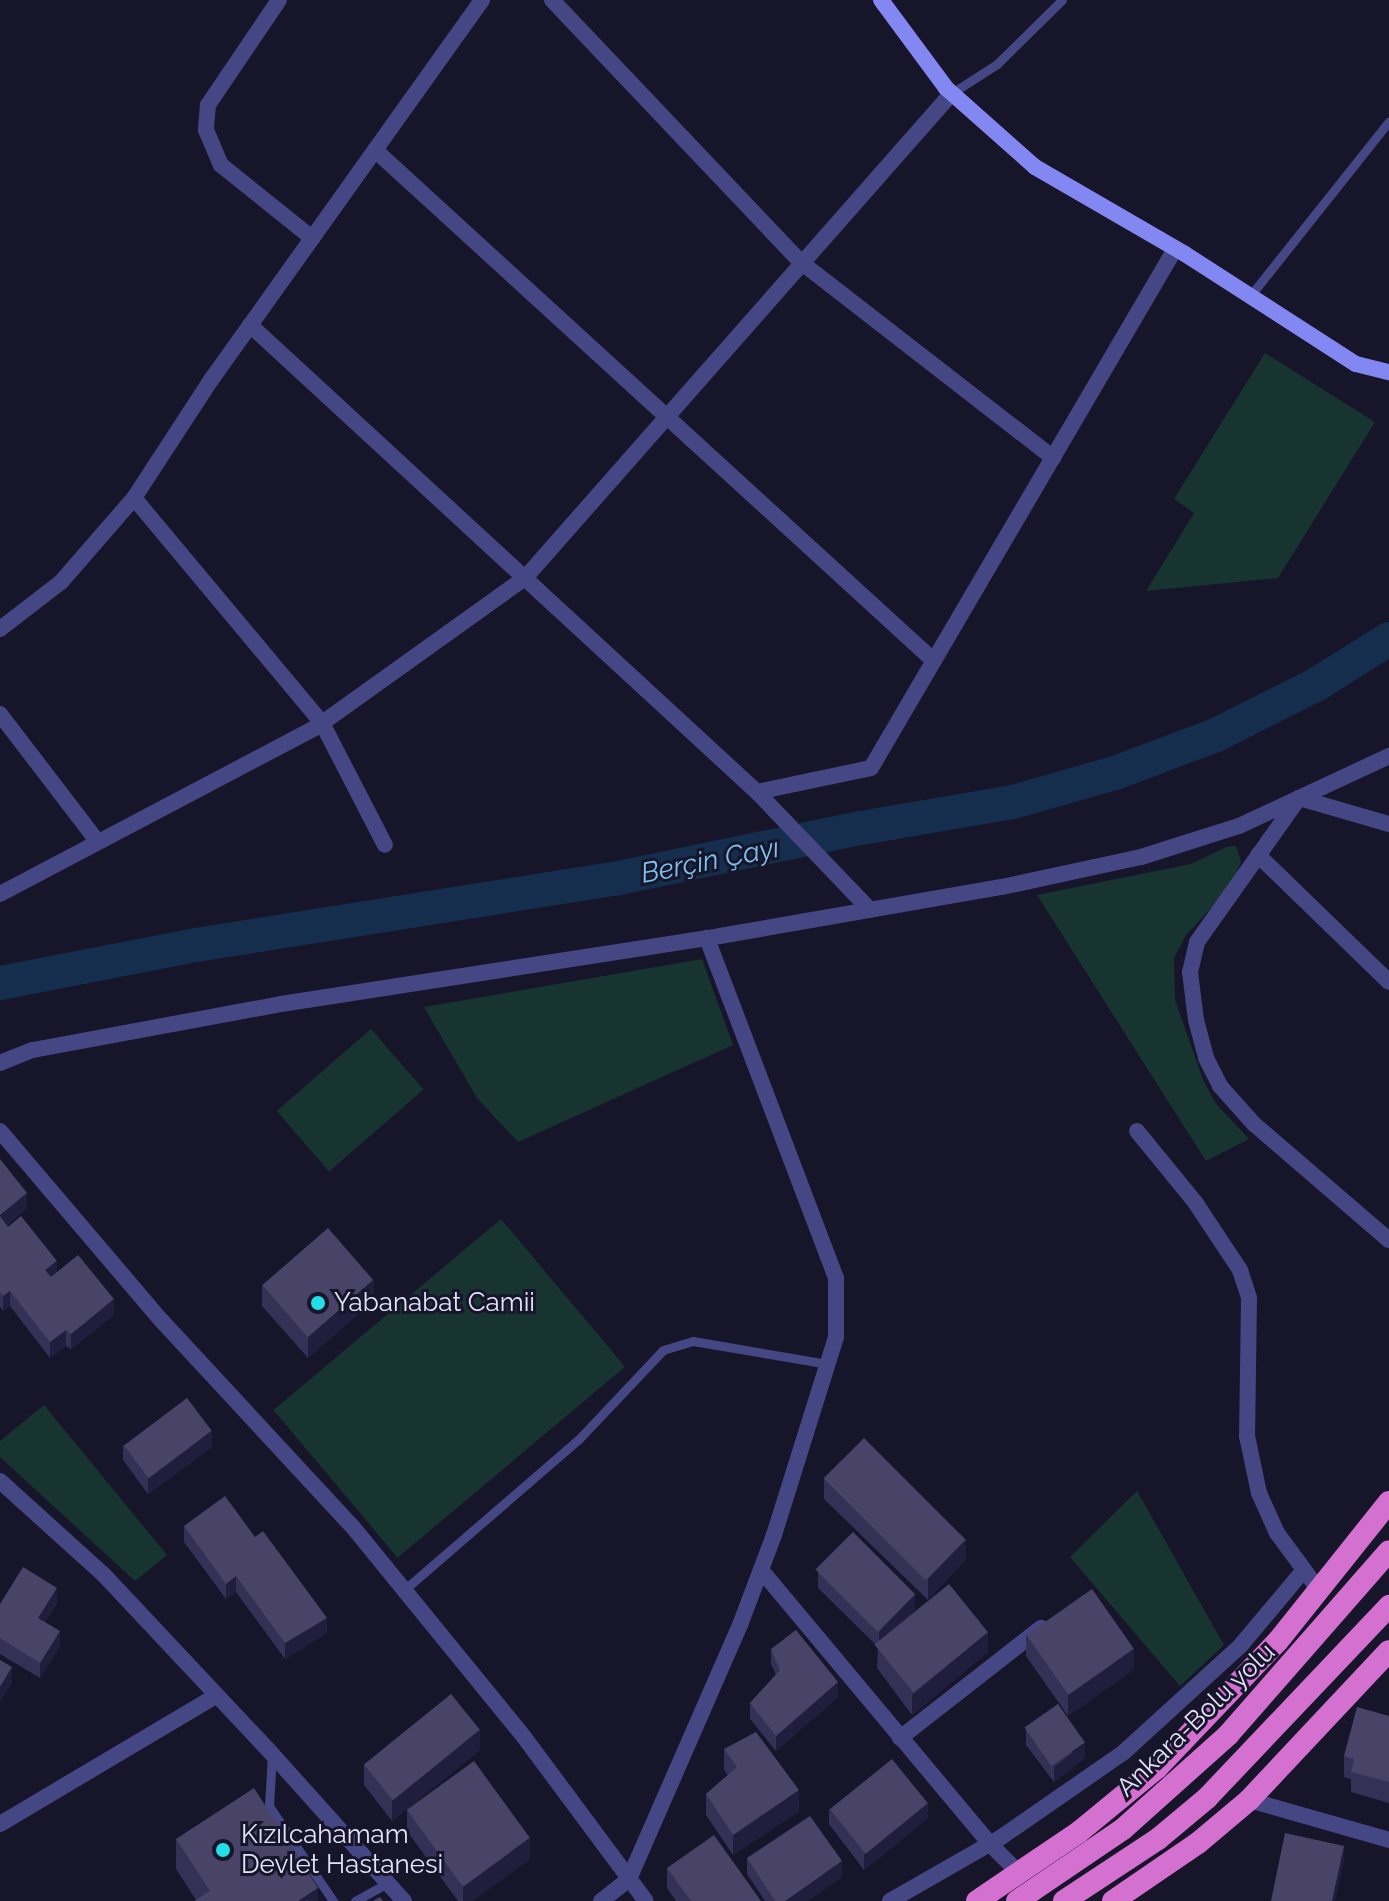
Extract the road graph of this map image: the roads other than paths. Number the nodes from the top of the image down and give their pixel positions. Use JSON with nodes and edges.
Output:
{"nodes":[{"id":1,"x":279,"y":0,"type":"edge"},
{"id":2,"x":482,"y":0,"type":"edge"},
{"id":3,"x":552,"y":0,"type":"edge"},
{"id":4,"x":881,"y":0,"type":"edge"},
{"id":5,"x":1062,"y":0,"type":"edge"},
{"id":6,"x":952,"y":93,"type":"junction"},
{"id":7,"x":1389,"y":121,"type":"edge"},
{"id":8,"x":375,"y":150,"type":"junction"},
{"id":9,"x":312,"y":238,"type":"junction"},
{"id":10,"x":1175,"y":249,"type":"junction"},
{"id":11,"x":802,"y":263,"type":"junction"},
{"id":12,"x":1250,"y":296,"type":"junction"},
{"id":13,"x":250,"y":325,"type":"junction"},
{"id":14,"x":1389,"y":372,"type":"edge"},
{"id":15,"x":667,"y":417,"type":"junction"},
{"id":16,"x":1053,"y":458,"type":"junction"},
{"id":17,"x":134,"y":498,"type":"junction"},
{"id":18,"x":525,"y":578,"type":"junction"},
{"id":19,"x":0,"y":629,"type":"edge"},
{"id":20,"x":934,"y":661,"type":"junction"},
{"id":21,"x":0,"y":714,"type":"edge"},
{"id":22,"x":322,"y":723,"type":"junction"},
{"id":23,"x":1389,"y":756,"type":"edge"},
{"id":24,"x":761,"y":797,"type":"junction"},
{"id":25,"x":1299,"y":798,"type":"junction"},
{"id":26,"x":1389,"y":824,"type":"edge"},
{"id":27,"x":98,"y":842,"type":"junction"},
{"id":28,"x":385,"y":845,"type":"dead end"},
{"id":29,"x":1258,"y":855,"type":"junction"},
{"id":30,"x":0,"y":894,"type":"edge"},
{"id":31,"x":866,"y":906,"type":"junction"},
{"id":32,"x":707,"y":938,"type":"junction"},
{"id":33,"x":1389,"y":982,"type":"edge"},
{"id":34,"x":0,"y":1063,"type":"edge"},
{"id":35,"x":0,"y":1131,"type":"edge"},
{"id":36,"x":1137,"y":1131,"type":"dead end"},
{"id":37,"x":1389,"y":1240,"type":"edge"},
{"id":38,"x":827,"y":1364,"type":"junction"},
{"id":39,"x":0,"y":1481,"type":"edge"},
{"id":40,"x":1389,"y":1502,"type":"edge"},
{"id":41,"x":1389,"y":1551,"type":"edge"},
{"id":42,"x":761,"y":1570,"type":"junction"},
{"id":43,"x":1303,"y":1571,"type":"junction"},
{"id":44,"x":404,"y":1590,"type":"junction"},
{"id":45,"x":1319,"y":1590,"type":"junction"},
{"id":46,"x":1389,"y":1606,"type":"edge"},
{"id":47,"x":1059,"y":1614,"type":"edge"},
{"id":48,"x":1389,"y":1651,"type":"edge"},
{"id":49,"x":217,"y":1695,"type":"junction"},
{"id":50,"x":900,"y":1738,"type":"junction"},
{"id":51,"x":272,"y":1754,"type":"junction"},
{"id":52,"x":1249,"y":1800,"type":"junction"},
{"id":53,"x":0,"y":1824,"type":"edge"},
{"id":54,"x":1389,"y":1840,"type":"edge"},
{"id":55,"x":990,"y":1844,"type":"junction"},
{"id":56,"x":1020,"y":1874,"type":"junction"},
{"id":57,"x":629,"y":1879,"type":"junction"},
{"id":58,"x":388,"y":1883,"type":"junction"},
{"id":59,"x":333,"y":1901,"type":"edge"},
{"id":60,"x":355,"y":1901,"type":"edge"},
{"id":61,"x":404,"y":1901,"type":"edge"},
{"id":62,"x":601,"y":1901,"type":"edge"},
{"id":63,"x":646,"y":1901,"type":"edge"},
{"id":64,"x":890,"y":1901,"type":"edge"},
{"id":65,"x":977,"y":1901,"type":"edge"},
{"id":66,"x":1017,"y":1901,"type":"edge"},
{"id":67,"x":1064,"y":1901,"type":"edge"},
{"id":68,"x":1113,"y":1901,"type":"edge"}],
"edges":[{"from":1,"to":9,"type":"street"},
{"from":2,"to":8,"type":"street"},
{"from":3,"to":11,"type":"street"},
{"from":4,"to":6,"type":"main road"},
{"from":5,"to":6,"type":"lane"},
{"from":6,"to":10,"type":"main road"},
{"from":6,"to":11,"type":"street"},
{"from":7,"to":12,"type":"lane"},
{"from":8,"to":9,"type":"street"},
{"from":8,"to":15,"type":"street"},
{"from":9,"to":13,"type":"street"},
{"from":10,"to":12,"type":"main road"},
{"from":10,"to":16,"type":"street"},
{"from":11,"to":15,"type":"street"},
{"from":11,"to":16,"type":"street"},
{"from":12,"to":14,"type":"main road"},
{"from":13,"to":17,"type":"street"},
{"from":13,"to":18,"type":"street"},
{"from":15,"to":18,"type":"street"},
{"from":15,"to":20,"type":"street"},
{"from":16,"to":20,"type":"street"},
{"from":17,"to":19,"type":"street"},
{"from":17,"to":22,"type":"street"},
{"from":18,"to":22,"type":"street"},
{"from":18,"to":24,"type":"street"},
{"from":20,"to":24,"type":"street"},
{"from":21,"to":27,"type":"street"},
{"from":22,"to":27,"type":"street"},
{"from":22,"to":28,"type":"street"},
{"from":23,"to":25,"type":"street"},
{"from":24,"to":31,"type":"street"},
{"from":25,"to":26,"type":"street"},
{"from":25,"to":29,"type":"street"},
{"from":25,"to":31,"type":"street"},
{"from":27,"to":30,"type":"street"},
{"from":29,"to":33,"type":"street"},
{"from":29,"to":37,"type":"street"},
{"from":31,"to":32,"type":"street"},
{"from":32,"to":34,"type":"street"},
{"from":32,"to":38,"type":"street"},
{"from":35,"to":44,"type":"street"},
{"from":36,"to":43,"type":"street"},
{"from":38,"to":42,"type":"street"},
{"from":38,"to":44,"type":"lane"},
{"from":39,"to":49,"type":"street"},
{"from":40,"to":45,"type":"highway"},
{"from":41,"to":66,"type":"highway","name":"Ankara-Bolu yolu"},
{"from":42,"to":50,"type":"street"},
{"from":42,"to":57,"type":"street"},
{"from":43,"to":45,"type":"street"},
{"from":43,"to":55,"type":"street"},
{"from":44,"to":57,"type":"street"},
{"from":45,"to":56,"type":"highway"},
{"from":46,"to":67,"type":"highway"},
{"from":47,"to":50,"type":"street"},
{"from":48,"to":52,"type":"highway"},
{"from":49,"to":51,"type":"street"},
{"from":49,"to":53,"type":"street"},
{"from":50,"to":55,"type":"street"},
{"from":51,"to":58,"type":"street"},
{"from":51,"to":59,"type":"lane"},
{"from":52,"to":54,"type":"street"},
{"from":52,"to":68,"type":"highway"},
{"from":55,"to":56,"type":"street"},
{"from":55,"to":64,"type":"street"},
{"from":56,"to":65,"type":"highway"},
{"from":57,"to":62,"type":"street"},
{"from":57,"to":63,"type":"street"},
{"from":58,"to":60,"type":"lane"},
{"from":58,"to":61,"type":"street"}]}
